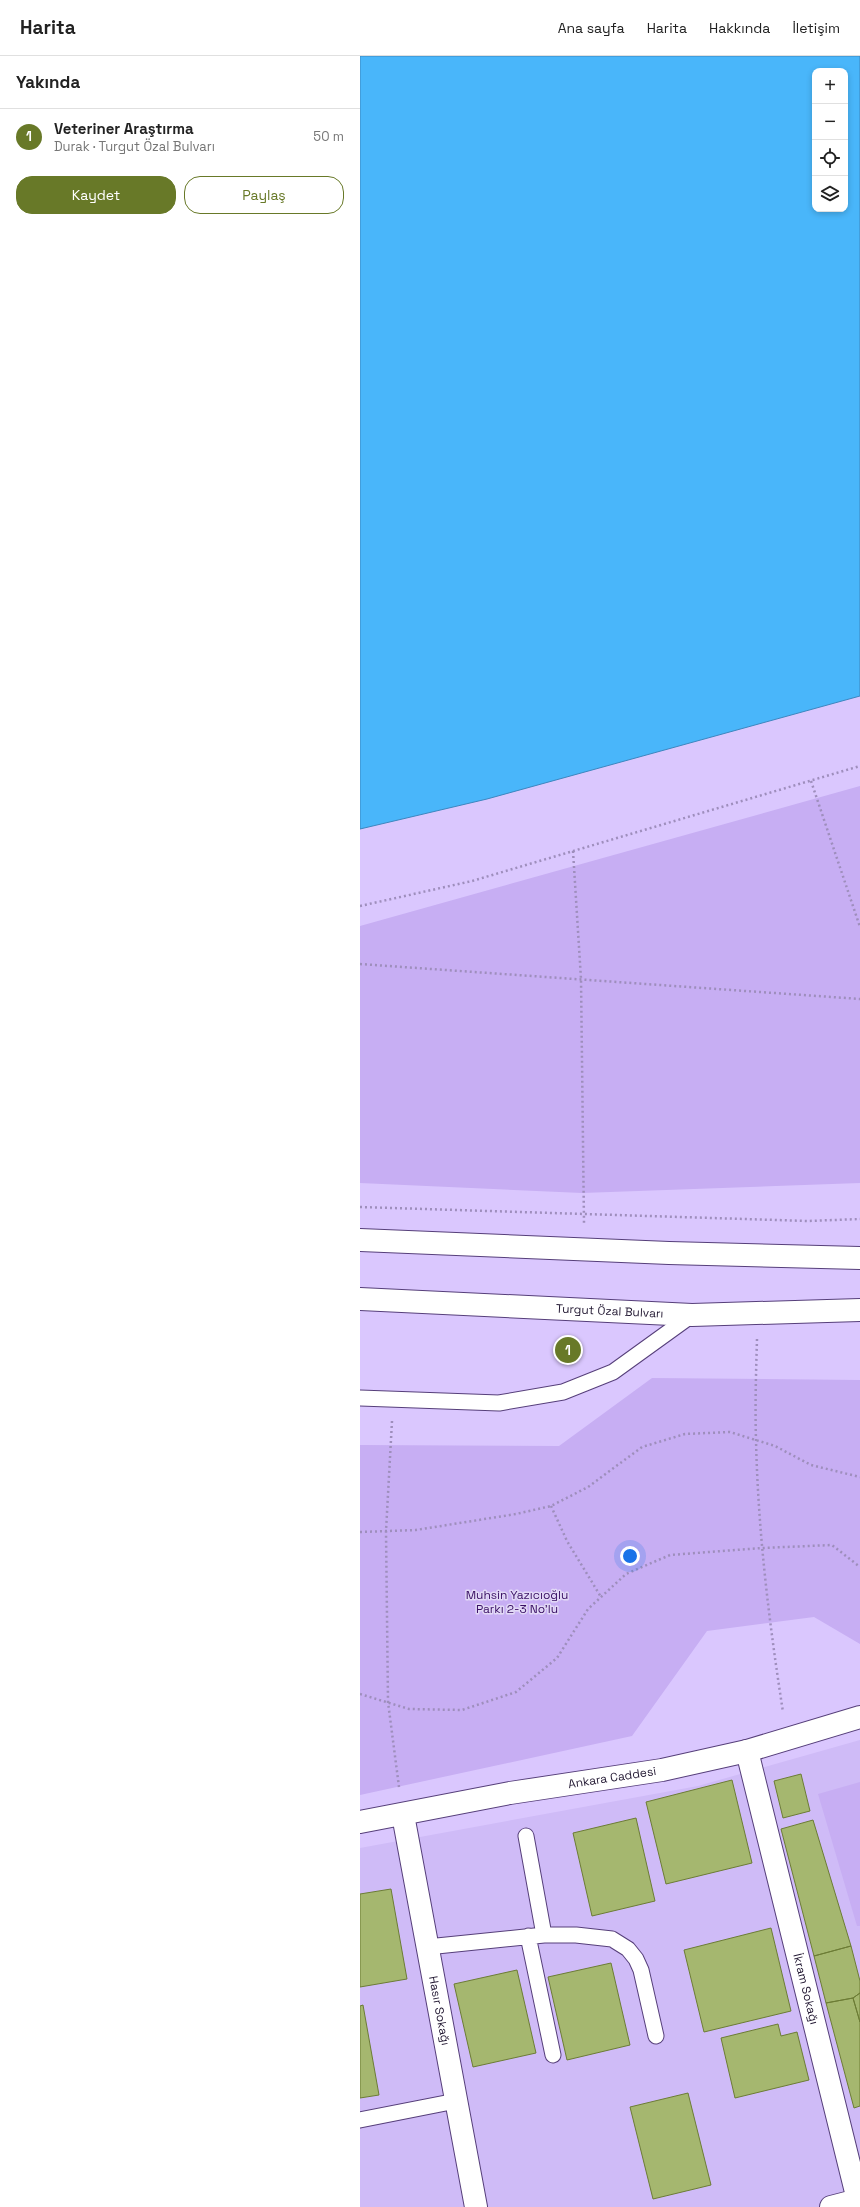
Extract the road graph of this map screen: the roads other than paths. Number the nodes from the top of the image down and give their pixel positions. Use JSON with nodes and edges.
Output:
{"nodes":[{"id":1,"x":360,"y":1240,"type":"edge"},
{"id":2,"x":860,"y":1258,"type":"edge"},
{"id":3,"x":360,"y":1299,"type":"edge"},
{"id":4,"x":860,"y":1310,"type":"edge"},
{"id":5,"x":692,"y":1315,"type":"junction"},
{"id":6,"x":360,"y":1398,"type":"edge"},
{"id":7,"x":860,"y":1717,"type":"edge"},
{"id":8,"x":747,"y":1751,"type":"junction"},
{"id":9,"x":403,"y":1815,"type":"junction"},
{"id":10,"x":360,"y":1822,"type":"edge"},
{"id":11,"x":526,"y":1836,"type":"dead end"},
{"id":12,"x":544,"y":1935,"type":"junction"},
{"id":13,"x":528,"y":1936,"type":"junction"},
{"id":14,"x":427,"y":1947,"type":"junction"},
{"id":15,"x":656,"y":2036,"type":"dead end"},
{"id":16,"x":553,"y":2055,"type":"dead end"},
{"id":17,"x":456,"y":2101,"type":"junction"},
{"id":18,"x":360,"y":2120,"type":"edge"},
{"id":19,"x":476,"y":2207,"type":"edge"},
{"id":20,"x":831,"y":2207,"type":"edge"}],
"edges":[{"from":1,"to":2,"type":"main road"},
{"from":3,"to":5,"type":"main road","name":"Turgut Özal Bulvarı"},
{"from":4,"to":5,"type":"main road","name":"Turgut Özal Bulvarı"},
{"from":5,"to":6,"type":"lane"},
{"from":7,"to":8,"type":"main road","name":"Ankara Caddesi"},
{"from":8,"to":9,"type":"main road","name":"Ankara Caddesi"},
{"from":8,"to":20,"type":"main road","name":"İkram Sokağı"},
{"from":9,"to":10,"type":"main road","name":"Ankara Caddesi"},
{"from":9,"to":14,"type":"main road","name":"Hasır Sokağı"},
{"from":11,"to":12,"type":"lane"},
{"from":12,"to":13,"type":"lane"},
{"from":12,"to":15,"type":"lane"},
{"from":13,"to":14,"type":"lane"},
{"from":13,"to":16,"type":"lane"},
{"from":14,"to":17,"type":"main road","name":"Hasır Sokağı"},
{"from":17,"to":18,"type":"lane"},
{"from":17,"to":19,"type":"main road","name":"Hasır Sokağı"}]}
